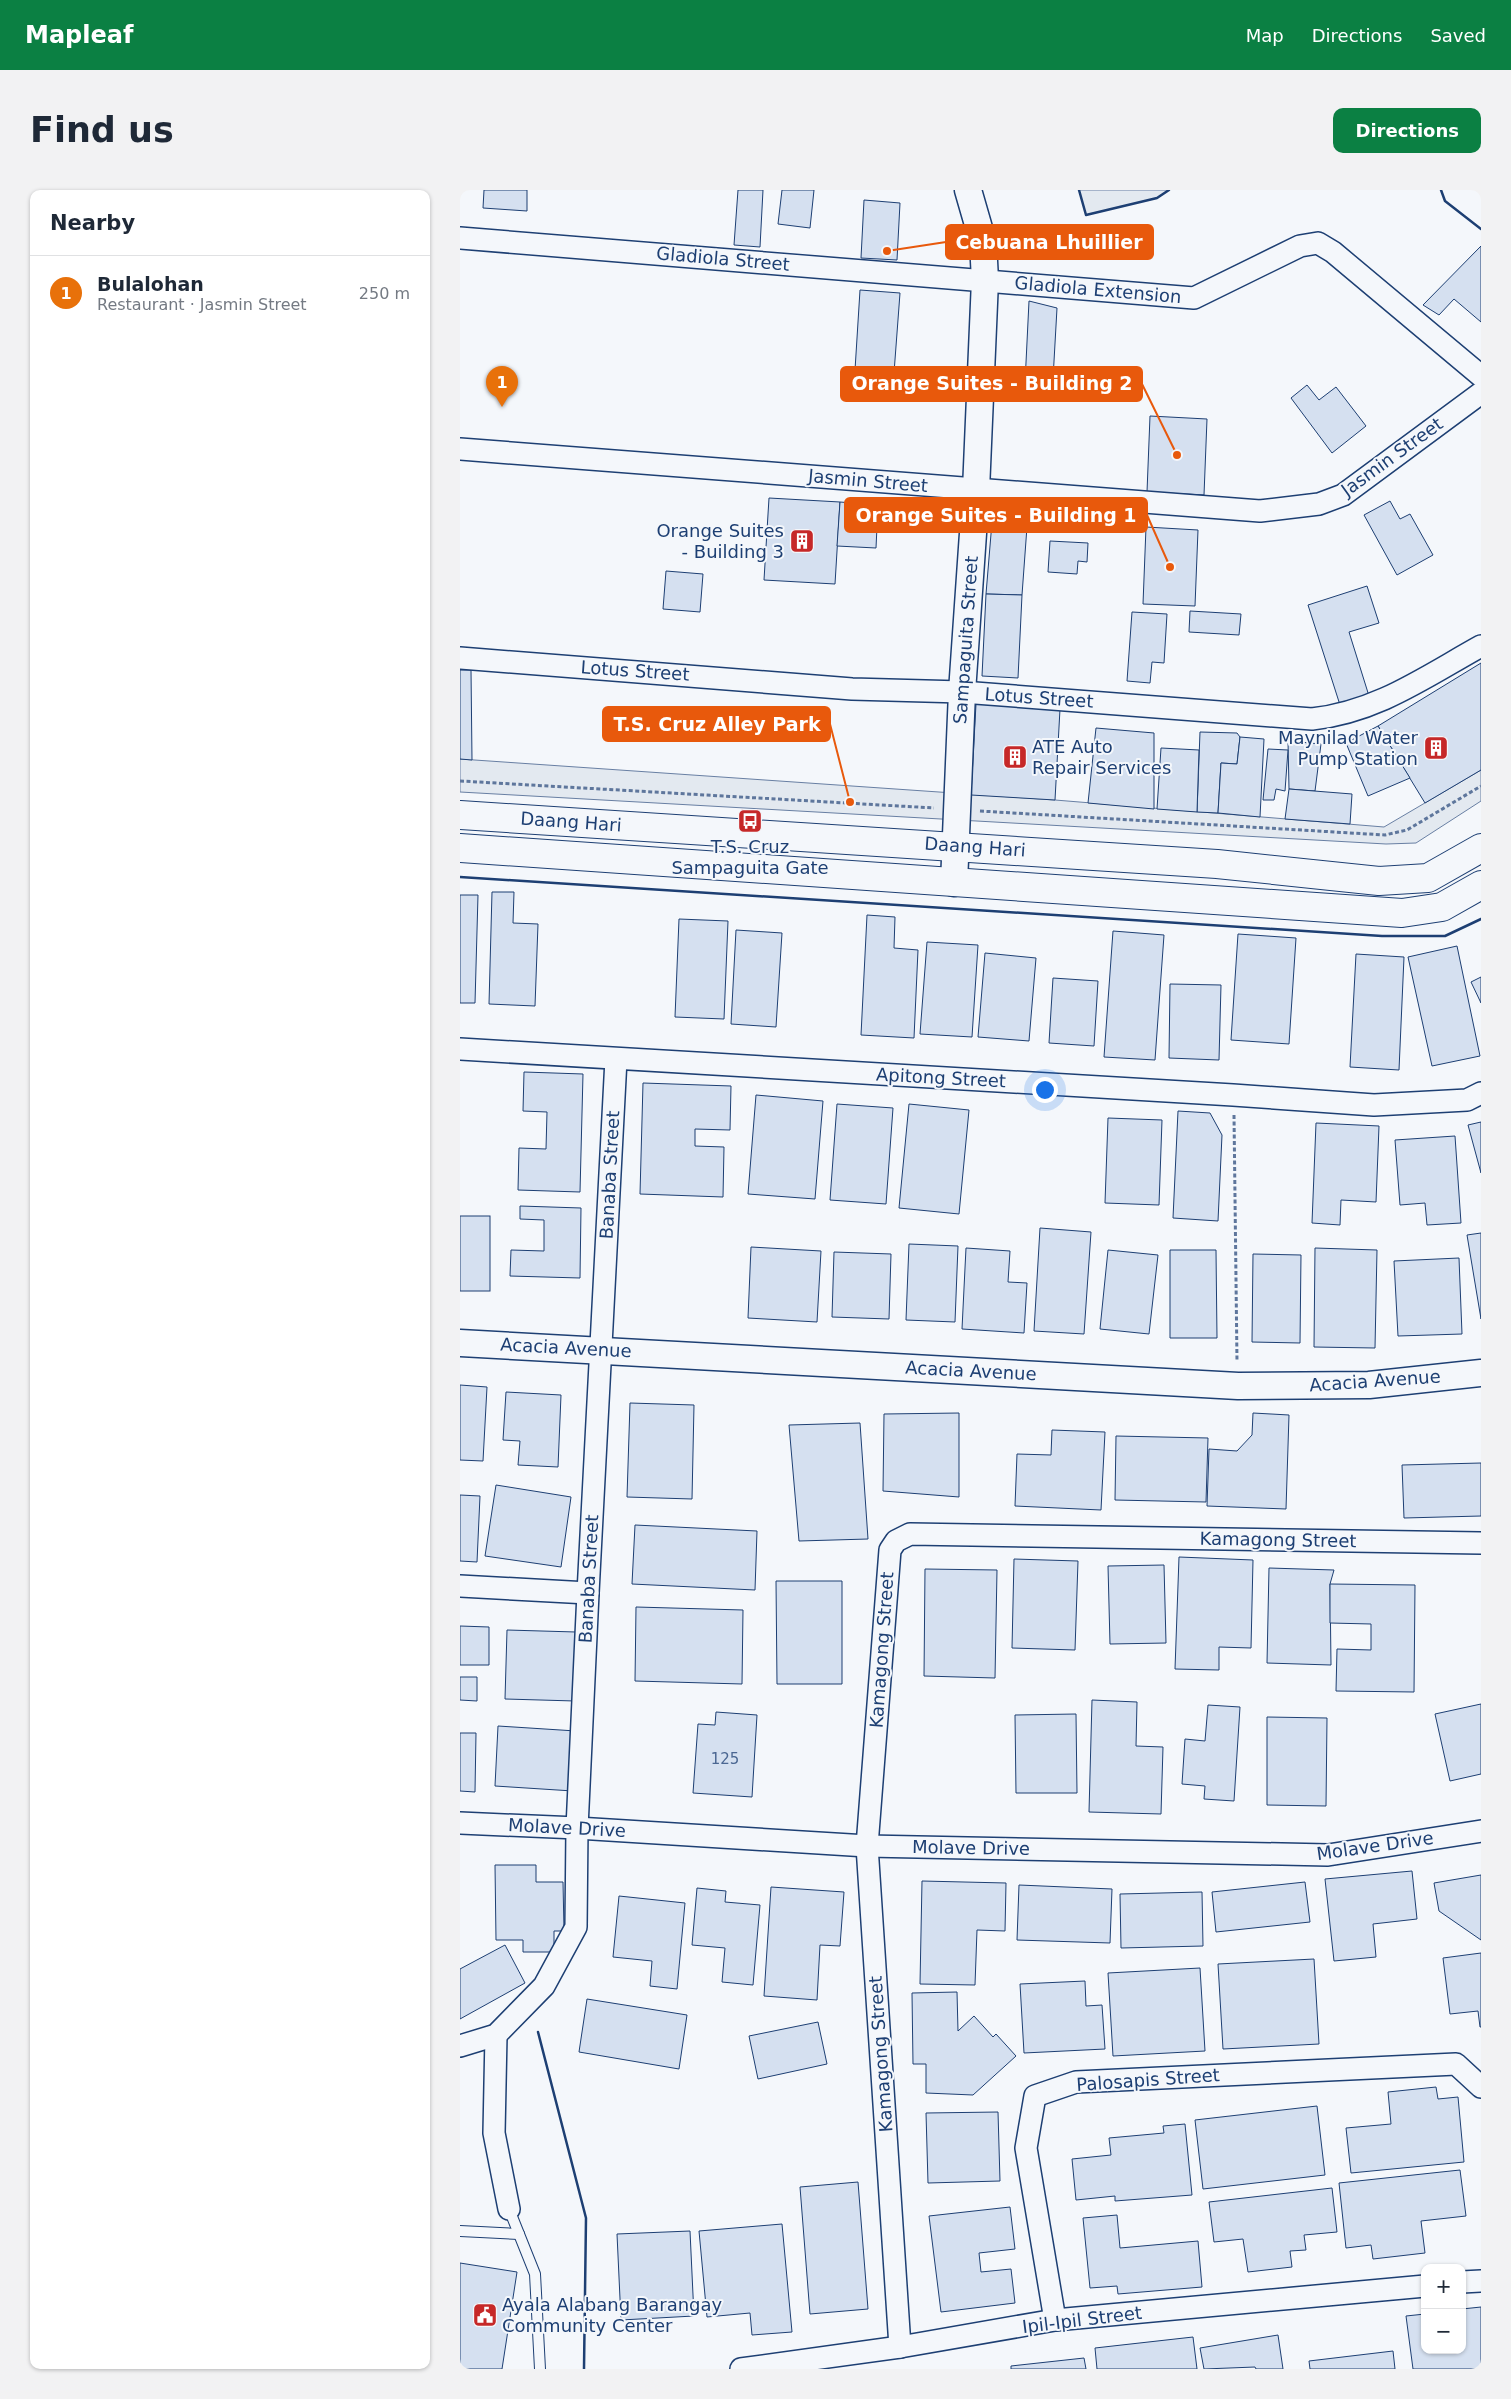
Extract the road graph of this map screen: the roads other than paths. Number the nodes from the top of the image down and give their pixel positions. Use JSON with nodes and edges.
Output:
{"nodes":[{"id":1,"x":968,"y":190,"type":"edge"},
{"id":2,"x":460,"y":238,"type":"edge"},
{"id":3,"x":985,"y":280,"type":"junction"},
{"id":4,"x":1481,"y":376,"type":"edge"},
{"id":5,"x":1481,"y":393,"type":"edge"},
{"id":6,"x":460,"y":449,"type":"edge"},
{"id":7,"x":976,"y":490,"type":"junction"},
{"id":8,"x":1481,"y":646,"type":"edge"},
{"id":9,"x":460,"y":658,"type":"edge"},
{"id":10,"x":962,"y":692,"type":"junction"},
{"id":11,"x":460,"y":815,"type":"edge"},
{"id":12,"x":955,"y":846,"type":"junction"},
{"id":13,"x":460,"y":848,"type":"edge"},
{"id":14,"x":1481,"y":848,"type":"edge"},
{"id":15,"x":954,"y":883,"type":"junction"},
{"id":16,"x":1481,"y":885,"type":"edge"},
{"id":17,"x":460,"y":1049,"type":"edge"},
{"id":18,"x":616,"y":1059,"type":"junction"},
{"id":19,"x":1481,"y":1093,"type":"edge"},
{"id":20,"x":460,"y":1343,"type":"edge"},
{"id":21,"x":600,"y":1349,"type":"junction"},
{"id":22,"x":1481,"y":1373,"type":"edge"},
{"id":23,"x":1481,"y":1543,"type":"edge"},
{"id":24,"x":460,"y":1586,"type":"edge"},
{"id":25,"x":588,"y":1593,"type":"junction"},
{"id":26,"x":460,"y":1823,"type":"edge"},
{"id":27,"x":577,"y":1828,"type":"junction"},
{"id":28,"x":1481,"y":1831,"type":"edge"},
{"id":29,"x":867,"y":1846,"type":"junction"},
{"id":30,"x":496,"y":2035,"type":"junction"},
{"id":31,"x":460,"y":2046,"type":"edge"},
{"id":32,"x":1481,"y":2087,"type":"edge"},
{"id":33,"x":509,"y":2209,"type":"joint"},
{"id":34,"x":460,"y":2231,"type":"edge"},
{"id":35,"x":519,"y":2234,"type":"junction"},
{"id":36,"x":1481,"y":2281,"type":"edge"},
{"id":37,"x":1466,"y":2282,"type":"edge"},
{"id":38,"x":1421,"y":2286,"type":"edge"},
{"id":39,"x":1055,"y":2320,"type":"junction"},
{"id":40,"x":900,"y":2347,"type":"junction"},
{"id":41,"x":540,"y":2369,"type":"edge"},
{"id":42,"x":741,"y":2369,"type":"edge"}],
"edges":[{"from":1,"to":3,"type":"street","name":"Sampaguita Street"},
{"from":2,"to":3,"type":"street","name":"Gladiola Street"},
{"from":3,"to":4,"type":"street","name":"Gladiola Extension"},
{"from":3,"to":7,"type":"street","name":"Sampaguita Street"},
{"from":5,"to":7,"type":"street","name":"Jasmin Street"},
{"from":6,"to":7,"type":"street","name":"Jasmin Street"},
{"from":7,"to":10,"type":"street","name":"Sampaguita Street"},
{"from":8,"to":10,"type":"street","name":"Lotus Street"},
{"from":9,"to":10,"type":"street","name":"Lotus Street"},
{"from":10,"to":12,"type":"street","name":"Sampaguita Street"},
{"from":11,"to":12,"type":"main road","name":"Daang Hari"},
{"from":12,"to":14,"type":"main road","name":"Daang Hari"},
{"from":12,"to":15,"type":"street","name":"Sampaguita Street"},
{"from":13,"to":15,"type":"main road","name":"Daang Hari"},
{"from":15,"to":16,"type":"main road","name":"Daang Hari"},
{"from":17,"to":18,"type":"street","name":"Apitong Street"},
{"from":18,"to":19,"type":"street","name":"Apitong Street"},
{"from":18,"to":21,"type":"street","name":"Banaba Street"},
{"from":20,"to":21,"type":"street","name":"Acacia Avenue"},
{"from":21,"to":22,"type":"street","name":"Acacia Avenue"},
{"from":21,"to":25,"type":"street","name":"Banaba Street"},
{"from":23,"to":29,"type":"street","name":"Kamagong Street"},
{"from":24,"to":25,"type":"street"},
{"from":25,"to":27,"type":"street","name":"Banaba Street"},
{"from":26,"to":27,"type":"street","name":"Molave Drive"},
{"from":27,"to":29,"type":"street","name":"Molave Drive"},
{"from":27,"to":30,"type":"street","name":"Banaba Street"},
{"from":28,"to":29,"type":"street","name":"Molave Drive"},
{"from":29,"to":40,"type":"street","name":"Kamagong Street"},
{"from":30,"to":31,"type":"street","name":"Banaba Street"},
{"from":30,"to":33,"type":"street"},
{"from":32,"to":39,"type":"street","name":"Palosapis Street"},
{"from":33,"to":35,"type":"lane"},
{"from":34,"to":35,"type":"lane"},
{"from":35,"to":41,"type":"lane"},
{"from":36,"to":37,"type":"street"},
{"from":38,"to":39,"type":"street","name":"Ipil-Ipil Street"},
{"from":39,"to":40,"type":"street","name":"Ipil-Ipil Street"},
{"from":40,"to":42,"type":"street","name":"Ipil-Ipil Street"}]}
